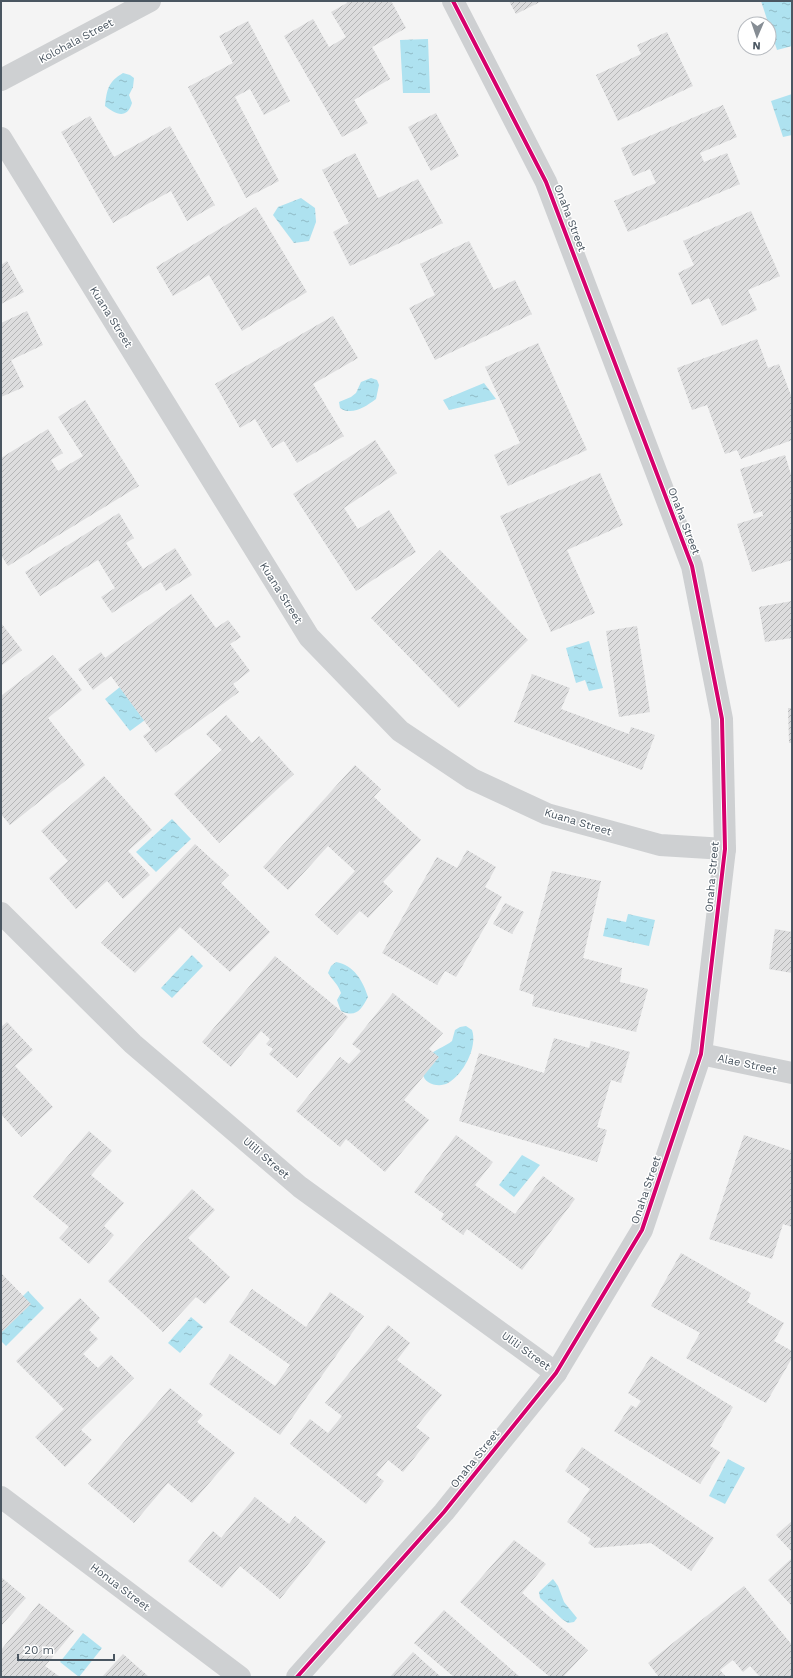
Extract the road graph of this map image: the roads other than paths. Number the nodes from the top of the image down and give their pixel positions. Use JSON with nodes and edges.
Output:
{"nodes":[{"id":1,"x":150,"y":1,"type":"edge"},
{"id":2,"x":453,"y":1,"type":"edge"},
{"id":3,"x":1,"y":80,"type":"edge"},
{"id":4,"x":1,"y":138,"type":"edge"},
{"id":5,"x":725,"y":849,"type":"junction"},
{"id":6,"x":1,"y":913,"type":"edge"},
{"id":7,"x":701,"y":1054,"type":"junction"},
{"id":8,"x":792,"y":1073,"type":"edge"},
{"id":9,"x":556,"y":1373,"type":"junction"},
{"id":10,"x":1,"y":1497,"type":"edge"},
{"id":11,"x":240,"y":1677,"type":"edge"},
{"id":12,"x":298,"y":1677,"type":"edge"}],
"edges":[{"from":1,"to":3,"type":"street","name":"Kolohala Street"},
{"from":2,"to":5,"type":"street","name":"Onaha Street"},
{"from":4,"to":5,"type":"street","name":"Kuana Street"},
{"from":5,"to":7,"type":"street","name":"Onaha Street"},
{"from":6,"to":9,"type":"street","name":"Ulili Street"},
{"from":7,"to":8,"type":"street","name":"Alae Street"},
{"from":7,"to":9,"type":"street","name":"Onaha Street"},
{"from":9,"to":12,"type":"street","name":"Onaha Street"},
{"from":10,"to":11,"type":"street","name":"Honua Street"}]}
